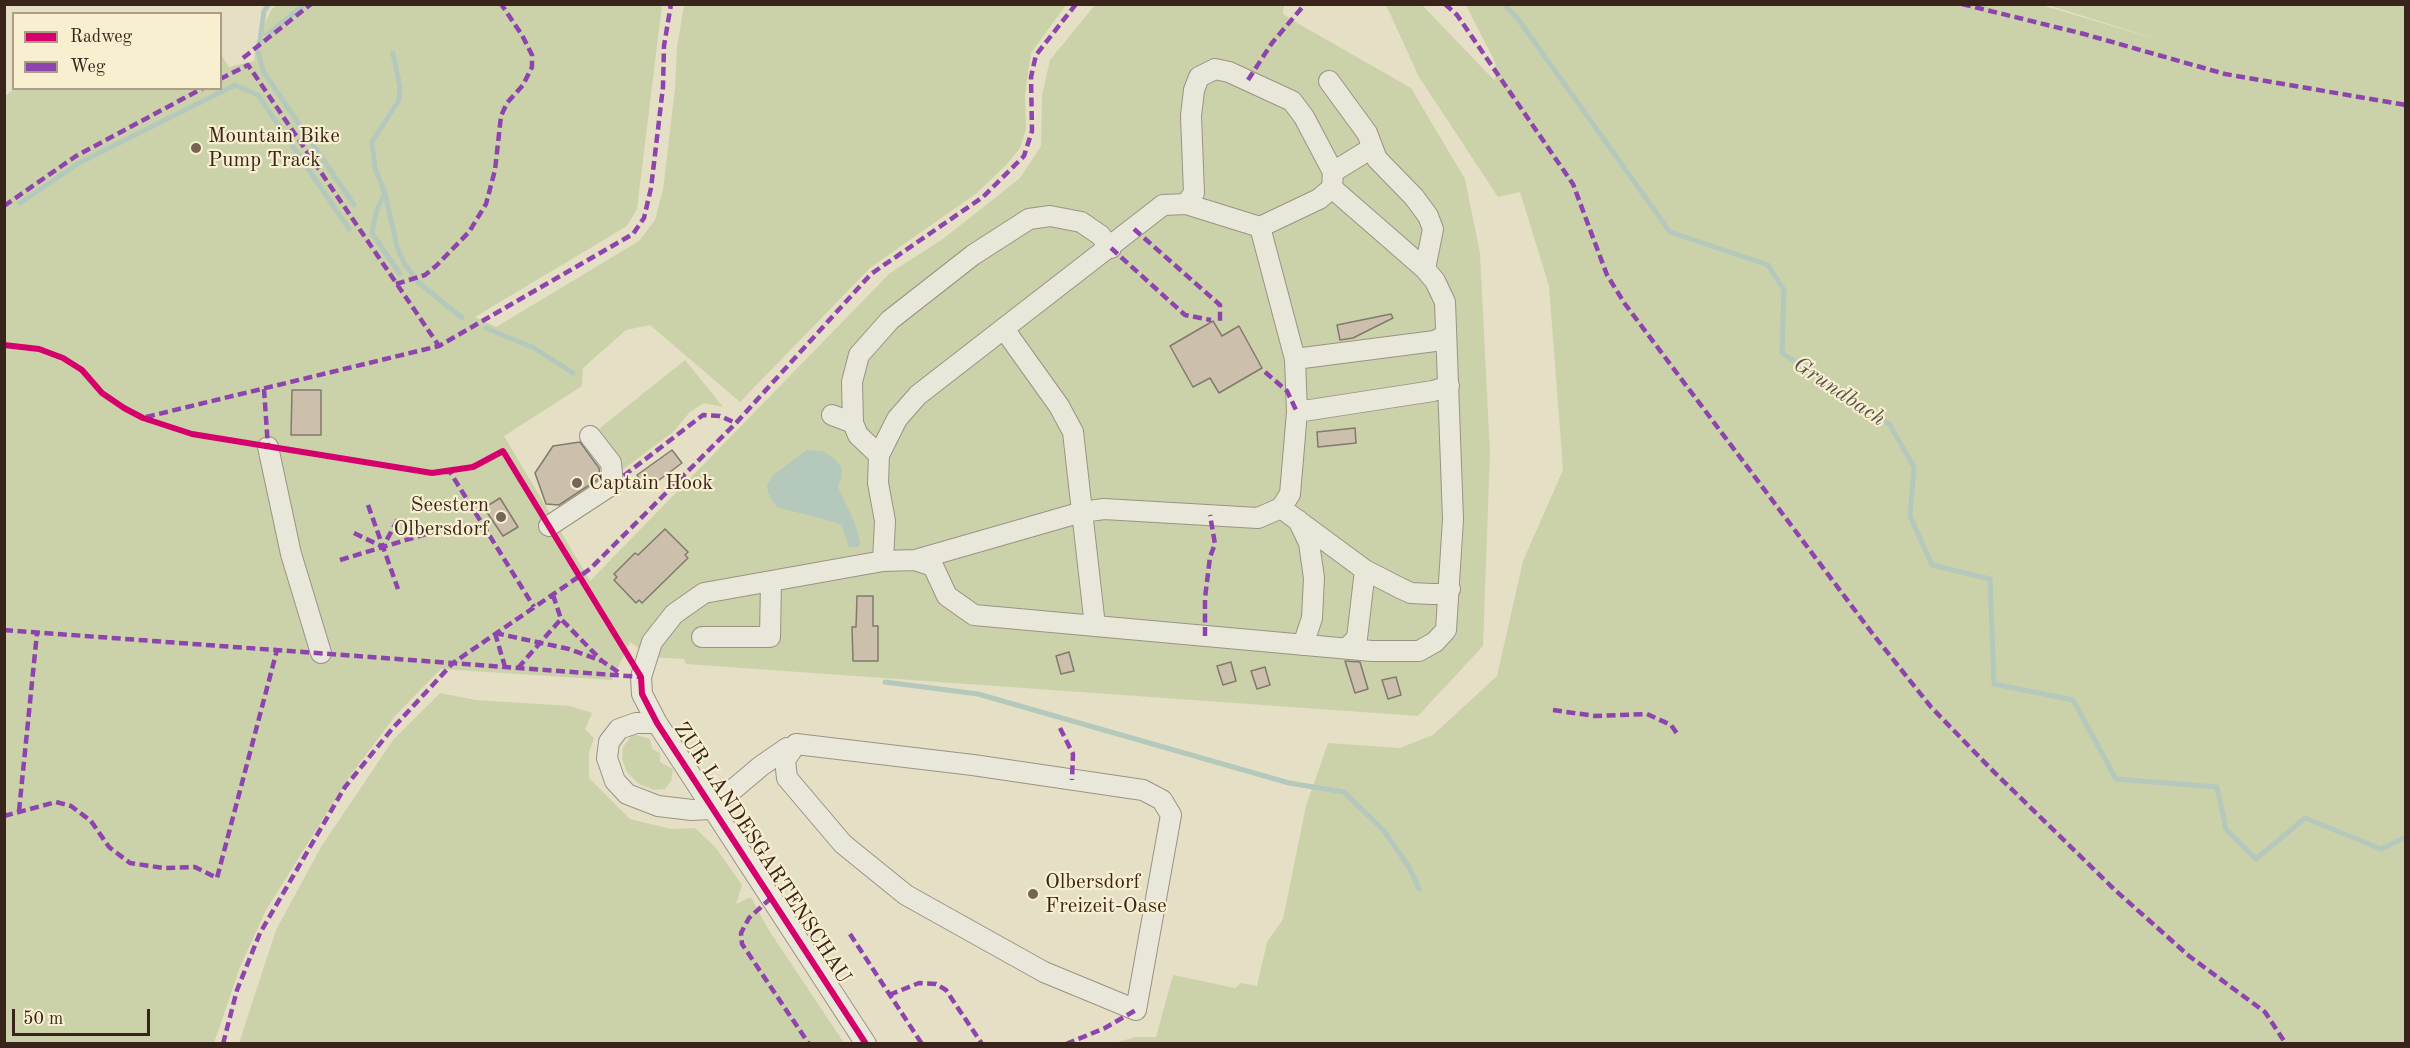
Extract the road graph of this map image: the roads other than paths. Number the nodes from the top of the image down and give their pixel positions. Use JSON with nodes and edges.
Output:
{"nodes":[{"id":1,"x":1329,"y":81,"type":"dead end"},
{"id":2,"x":1372,"y":148,"type":"junction"},
{"id":3,"x":1333,"y":180,"type":"junction"},
{"id":4,"x":1186,"y":204,"type":"junction"},
{"id":5,"x":1260,"y":227,"type":"junction"},
{"id":6,"x":1111,"y":248,"type":"junction"},
{"id":7,"x":1425,"y":269,"type":"junction"},
{"id":8,"x":1004,"y":329,"type":"junction"},
{"id":9,"x":1446,"y":335,"type":"junction"},
{"id":10,"x":1295,"y":359,"type":"junction"},
{"id":11,"x":1449,"y":386,"type":"junction"},
{"id":12,"x":1297,"y":412,"type":"junction"},
{"id":13,"x":832,"y":415,"type":"dead end"},
{"id":14,"x":853,"y":423,"type":"junction"},
{"id":15,"x":590,"y":436,"type":"dead end"},
{"id":16,"x":268,"y":447,"type":"dead end"},
{"id":17,"x":879,"y":455,"type":"junction"},
{"id":18,"x":1281,"y":508,"type":"junction"},
{"id":19,"x":1082,"y":512,"type":"junction"},
{"id":20,"x":1298,"y":520,"type":"junction"},
{"id":21,"x":549,"y":526,"type":"dead end"},
{"id":22,"x":915,"y":560,"type":"junction"},
{"id":23,"x":883,"y":561,"type":"junction"},
{"id":24,"x":1365,"y":570,"type":"junction"},
{"id":25,"x":771,"y":581,"type":"junction"},
{"id":26,"x":1450,"y":589,"type":"junction"},
{"id":27,"x":1095,"y":626,"type":"junction"},
{"id":28,"x":702,"y":637,"type":"dead end"},
{"id":29,"x":1303,"y":645,"type":"junction"},
{"id":30,"x":1347,"y":648,"type":"junction"},
{"id":31,"x":321,"y":653,"type":"dead end"},
{"id":32,"x":657,"y":723,"type":"junction"},
{"id":33,"x":787,"y":748,"type":"dead end"},
{"id":34,"x":787,"y":778,"type":"junction"},
{"id":35,"x":736,"y":786,"type":"junction"},
{"id":36,"x":710,"y":809,"type":"junction"},
{"id":37,"x":866,"y":1044,"type":"edge"}],
"edges":[{"from":1,"to":2,"type":"street"},
{"from":2,"to":3,"type":"street"},
{"from":2,"to":7,"type":"street"},
{"from":3,"to":4,"type":"street"},
{"from":3,"to":5,"type":"street"},
{"from":3,"to":7,"type":"street"},
{"from":4,"to":5,"type":"street"},
{"from":4,"to":6,"type":"street"},
{"from":5,"to":10,"type":"street"},
{"from":6,"to":8,"type":"street"},
{"from":6,"to":14,"type":"street"},
{"from":7,"to":9,"type":"street"},
{"from":8,"to":17,"type":"street"},
{"from":8,"to":19,"type":"street"},
{"from":9,"to":10,"type":"street"},
{"from":9,"to":11,"type":"street"},
{"from":10,"to":12,"type":"street"},
{"from":11,"to":12,"type":"street"},
{"from":11,"to":26,"type":"street"},
{"from":12,"to":18,"type":"street"},
{"from":13,"to":14,"type":"street"},
{"from":14,"to":17,"type":"street"},
{"from":15,"to":21,"type":"street"},
{"from":16,"to":31,"type":"street"},
{"from":17,"to":23,"type":"street"},
{"from":18,"to":19,"type":"street"},
{"from":18,"to":20,"type":"street"},
{"from":19,"to":22,"type":"street"},
{"from":19,"to":27,"type":"street"},
{"from":20,"to":24,"type":"street"},
{"from":20,"to":29,"type":"street"},
{"from":22,"to":23,"type":"street"},
{"from":22,"to":27,"type":"street"},
{"from":23,"to":25,"type":"street"},
{"from":24,"to":26,"type":"street"},
{"from":24,"to":30,"type":"street"},
{"from":25,"to":28,"type":"street"},
{"from":25,"to":32,"type":"street","name":"ZUR LANDESGARTENSCHAU"},
{"from":26,"to":30,"type":"street"},
{"from":27,"to":29,"type":"street"},
{"from":29,"to":30,"type":"street"},
{"from":32,"to":36,"type":"street","name":"ZUR LANDESGARTENSCHAU"},
{"from":32,"to":36,"type":"street"},
{"from":33,"to":35,"type":"street"},
{"from":34,"to":34,"type":"street"},
{"from":34,"to":35,"type":"street"},
{"from":35,"to":36,"type":"street"},
{"from":36,"to":37,"type":"street","name":"ZUR LANDESGARTENSCHAU"}]}
